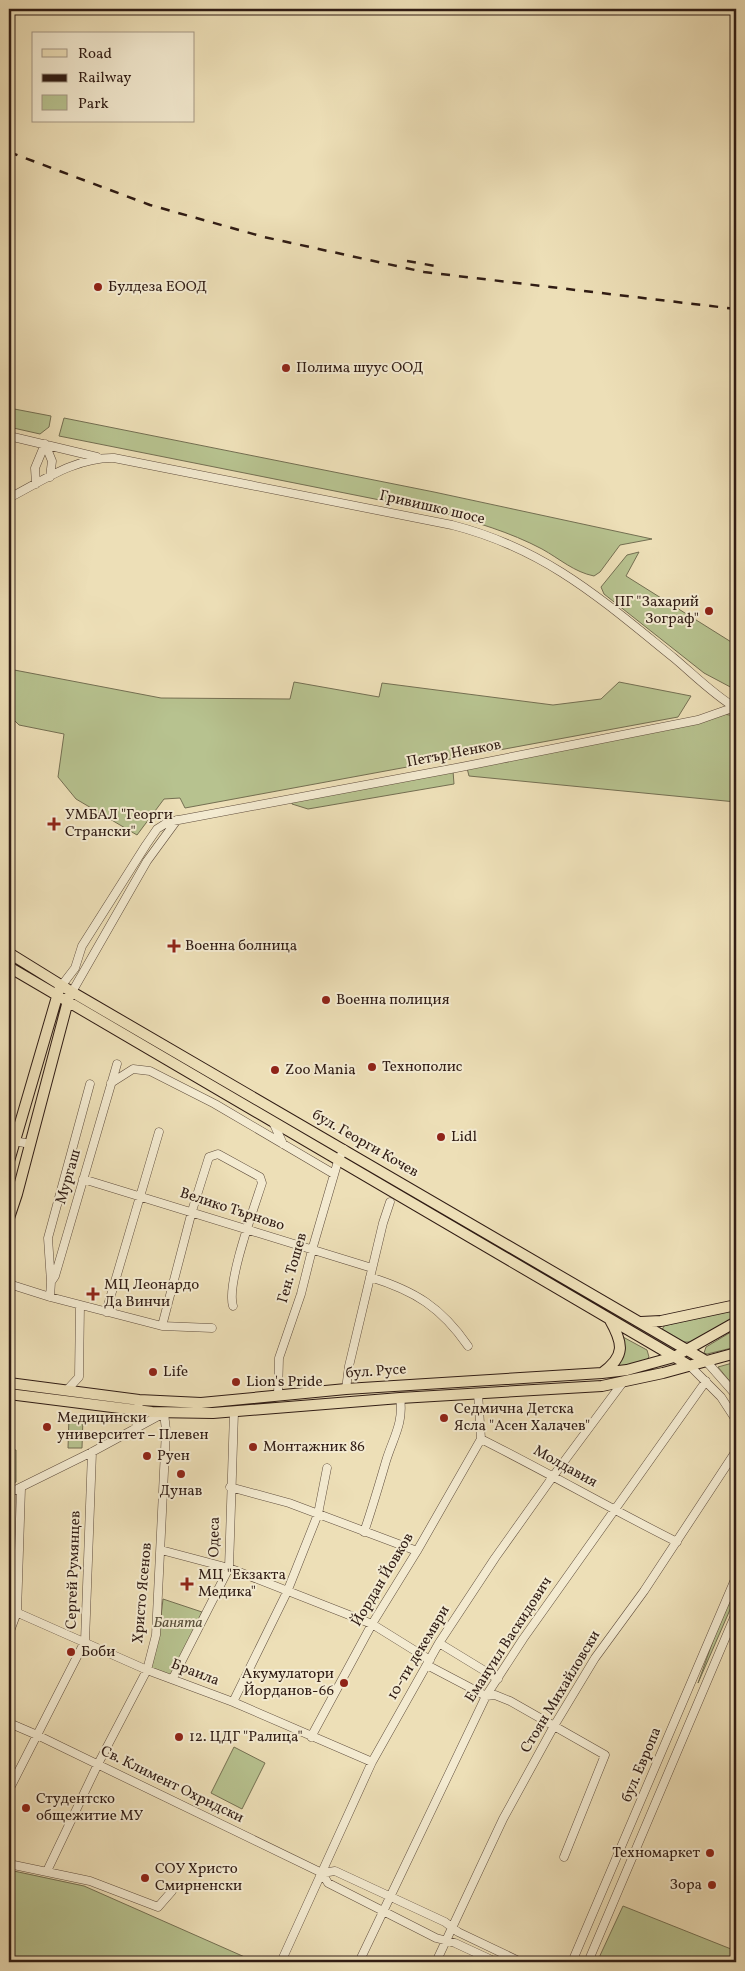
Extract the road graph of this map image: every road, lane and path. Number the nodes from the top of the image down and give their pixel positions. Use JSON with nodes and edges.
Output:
{"nodes":[{"id":1,"x":9,"y":436,"type":"edge"},
{"id":2,"x":44,"y":444,"type":"junction"},
{"id":3,"x":101,"y":458,"type":"junction"},
{"id":4,"x":50,"y":477,"type":"junction"},
{"id":5,"x":36,"y":484,"type":"junction"},
{"id":6,"x":9,"y":498,"type":"edge"},
{"id":7,"x":736,"y":708,"type":"edge"},
{"id":8,"x":177,"y":820,"type":"junction"},
{"id":9,"x":9,"y":953,"type":"edge"},
{"id":10,"x":9,"y":967,"type":"edge"},
{"id":11,"x":62,"y":985,"type":"junction"},
{"id":12,"x":72,"y":992,"type":"junction"},
{"id":13,"x":56,"y":996,"type":"junction"},
{"id":14,"x":67,"y":1002,"type":"junction"},
{"id":15,"x":117,"y":1064,"type":"dead end"},
{"id":16,"x":111,"y":1082,"type":"junction"},
{"id":17,"x":90,"y":1084,"type":"dead end"},
{"id":18,"x":273,"y":1122,"type":"junction"},
{"id":19,"x":159,"y":1132,"type":"dead end"},
{"id":20,"x":12,"y":1140,"type":"edge"},
{"id":21,"x":30,"y":1144,"type":"junction"},
{"id":22,"x":283,"y":1144,"type":"junction"},
{"id":23,"x":344,"y":1149,"type":"junction"},
{"id":24,"x":9,"y":1161,"type":"edge"},
{"id":25,"x":338,"y":1161,"type":"junction"},
{"id":26,"x":334,"y":1174,"type":"junction"},
{"id":27,"x":83,"y":1179,"type":"junction"},
{"id":28,"x":140,"y":1196,"type":"junction"},
{"id":29,"x":390,"y":1202,"type":"dead end"},
{"id":30,"x":192,"y":1211,"type":"junction"},
{"id":31,"x":9,"y":1218,"type":"edge"},
{"id":32,"x":246,"y":1229,"type":"junction"},
{"id":33,"x":312,"y":1250,"type":"junction"},
{"id":34,"x":372,"y":1268,"type":"junction"},
{"id":35,"x":370,"y":1277,"type":"junction"},
{"id":36,"x":51,"y":1282,"type":"junction"},
{"id":37,"x":9,"y":1284,"type":"edge"},
{"id":38,"x":50,"y":1297,"type":"junction"},
{"id":39,"x":80,"y":1305,"type":"junction"},
{"id":40,"x":736,"y":1305,"type":"edge"},
{"id":41,"x":233,"y":1306,"type":"dead end"},
{"id":42,"x":106,"y":1312,"type":"junction"},
{"id":43,"x":609,"y":1319,"type":"junction"},
{"id":44,"x":640,"y":1322,"type":"junction"},
{"id":45,"x":736,"y":1322,"type":"edge"},
{"id":46,"x":162,"y":1326,"type":"junction"},
{"id":47,"x":212,"y":1328,"type":"dead end"},
{"id":48,"x":468,"y":1346,"type":"dead end"},
{"id":49,"x":689,"y":1350,"type":"junction"},
{"id":50,"x":736,"y":1353,"type":"edge"},
{"id":51,"x":674,"y":1357,"type":"junction"},
{"id":52,"x":706,"y":1361,"type":"junction"},
{"id":53,"x":690,"y":1366,"type":"junction"},
{"id":54,"x":602,"y":1373,"type":"junction"},
{"id":55,"x":623,"y":1382,"type":"junction"},
{"id":56,"x":706,"y":1382,"type":"junction"},
{"id":57,"x":9,"y":1383,"type":"edge"},
{"id":58,"x":346,"y":1389,"type":"junction"},
{"id":59,"x":66,"y":1390,"type":"junction"},
{"id":60,"x":478,"y":1393,"type":"junction"},
{"id":61,"x":9,"y":1394,"type":"edge"},
{"id":62,"x":278,"y":1395,"type":"junction"},
{"id":63,"x":736,"y":1395,"type":"edge"},
{"id":64,"x":400,"y":1398,"type":"junction"},
{"id":65,"x":139,"y":1405,"type":"junction"},
{"id":66,"x":234,"y":1412,"type":"junction"},
{"id":67,"x":164,"y":1413,"type":"junction"},
{"id":68,"x":736,"y":1420,"type":"edge"},
{"id":69,"x":136,"y":1428,"type":"junction"},
{"id":70,"x":481,"y":1439,"type":"junction"},
{"id":71,"x":736,"y":1451,"type":"edge"},
{"id":72,"x":92,"y":1452,"type":"junction"},
{"id":73,"x":327,"y":1468,"type":"dead end"},
{"id":74,"x":554,"y":1475,"type":"junction"},
{"id":75,"x":230,"y":1487,"type":"junction"},
{"id":76,"x":21,"y":1488,"type":"junction"},
{"id":77,"x":9,"y":1493,"type":"edge"},
{"id":78,"x":613,"y":1510,"type":"junction"},
{"id":79,"x":318,"y":1514,"type":"junction"},
{"id":80,"x":364,"y":1532,"type":"junction"},
{"id":81,"x":677,"y":1542,"type":"junction"},
{"id":82,"x":161,"y":1550,"type":"junction"},
{"id":83,"x":417,"y":1551,"type":"junction"},
{"id":84,"x":229,"y":1568,"type":"junction"},
{"id":85,"x":736,"y":1577,"type":"edge"},
{"id":86,"x":287,"y":1592,"type":"junction"},
{"id":87,"x":9,"y":1609,"type":"edge"},
{"id":88,"x":17,"y":1612,"type":"junction"},
{"id":89,"x":736,"y":1614,"type":"edge"},
{"id":90,"x":372,"y":1624,"type":"junction"},
{"id":91,"x":9,"y":1634,"type":"edge"},
{"id":92,"x":85,"y":1641,"type":"junction"},
{"id":93,"x":439,"y":1644,"type":"junction"},
{"id":94,"x":428,"y":1662,"type":"junction"},
{"id":95,"x":147,"y":1670,"type":"junction"},
{"id":96,"x":173,"y":1678,"type":"junction"},
{"id":97,"x":498,"y":1679,"type":"junction"},
{"id":98,"x":486,"y":1696,"type":"junction"},
{"id":99,"x":233,"y":1702,"type":"junction"},
{"id":100,"x":9,"y":1723,"type":"edge"},
{"id":101,"x":554,"y":1726,"type":"junction"},
{"id":102,"x":37,"y":1735,"type":"junction"},
{"id":103,"x":311,"y":1737,"type":"junction"},
{"id":104,"x":372,"y":1762,"type":"junction"},
{"id":105,"x":98,"y":1764,"type":"junction"},
{"id":106,"x":9,"y":1790,"type":"edge"},
{"id":107,"x":564,"y":1858,"type":"dead end"},
{"id":108,"x":9,"y":1864,"type":"edge"},
{"id":109,"x":47,"y":1871,"type":"junction"},
{"id":110,"x":322,"y":1873,"type":"junction"},
{"id":111,"x":172,"y":1891,"type":"dead end"},
{"id":112,"x":389,"y":1896,"type":"junction"},
{"id":113,"x":382,"y":1911,"type":"junction"},
{"id":114,"x":452,"y":1928,"type":"junction"},
{"id":115,"x":446,"y":1940,"type":"junction"},
{"id":116,"x":281,"y":1962,"type":"edge"},
{"id":117,"x":359,"y":1962,"type":"edge"},
{"id":118,"x":436,"y":1962,"type":"edge"},
{"id":119,"x":496,"y":1962,"type":"edge"},
{"id":120,"x":521,"y":1962,"type":"edge"},
{"id":121,"x":572,"y":1962,"type":"edge"},
{"id":122,"x":588,"y":1962,"type":"edge"}],
"edges":[{"from":1,"to":2,"type":"street"},
{"from":2,"to":3,"type":"street"},
{"from":2,"to":4,"type":"street"},
{"from":2,"to":5,"type":"street"},
{"from":3,"to":4,"type":"street"},
{"from":3,"to":7,"type":"street","name":"Гривишко шосе"},
{"from":4,"to":5,"type":"street"},
{"from":5,"to":6,"type":"street"},
{"from":7,"to":8,"type":"street","name":"Петър Ненков"},
{"from":8,"to":11,"type":"street","name":"Петър Ненков"},
{"from":8,"to":12,"type":"street"},
{"from":9,"to":11,"type":"main road","name":"бул. Георги Кочев"},
{"from":10,"to":13,"type":"main road","name":"бул. Георги Кочев"},
{"from":11,"to":12,"type":"main road","name":"бул. Георги Кочев"},
{"from":11,"to":13,"type":"main road"},
{"from":12,"to":14,"type":"main road"},
{"from":12,"to":23,"type":"main road","name":"бул. Георги Кочев"},
{"from":13,"to":14,"type":"main road","name":"бул. Георги Кочев"},
{"from":13,"to":20,"type":"main road"},
{"from":14,"to":18,"type":"main road","name":"бул. Георги Кочев"},
{"from":14,"to":21,"type":"main road"},
{"from":15,"to":16,"type":"street","name":"Мургаш"},
{"from":16,"to":22,"type":"street"},
{"from":16,"to":27,"type":"street","name":"Мургаш"},
{"from":17,"to":36,"type":"street"},
{"from":18,"to":22,"type":"street"},
{"from":18,"to":25,"type":"main road","name":"бул. Георги Кочев"},
{"from":19,"to":28,"type":"street"},
{"from":20,"to":21,"type":"street"},
{"from":20,"to":24,"type":"main road"},
{"from":21,"to":31,"type":"main road"},
{"from":22,"to":26,"type":"street"},
{"from":23,"to":25,"type":"street","name":"Ген. Тошев"},
{"from":23,"to":44,"type":"main road","name":"бул. Георги Кочев"},
{"from":25,"to":26,"type":"street","name":"Ген. Тошев"},
{"from":25,"to":43,"type":"main road","name":"бул. Георги Кочев"},
{"from":26,"to":33,"type":"street","name":"Ген. Тошев"},
{"from":27,"to":28,"type":"street","name":"Велико Търново"},
{"from":27,"to":36,"type":"street","name":"Мургаш"},
{"from":28,"to":30,"type":"street","name":"Велико Търново"},
{"from":28,"to":42,"type":"street"},
{"from":29,"to":34,"type":"street"},
{"from":30,"to":32,"type":"street","name":"Велико Търново"},
{"from":30,"to":32,"type":"street"},
{"from":30,"to":46,"type":"street"},
{"from":32,"to":33,"type":"street","name":"Велико Търново"},
{"from":32,"to":41,"type":"street"},
{"from":33,"to":34,"type":"street","name":"Велико Търново"},
{"from":33,"to":62,"type":"street","name":"Ген. Тошев"},
{"from":34,"to":35,"type":"street"},
{"from":35,"to":48,"type":"street"},
{"from":35,"to":58,"type":"street"},
{"from":36,"to":38,"type":"street","name":"Мургаш"},
{"from":37,"to":38,"type":"street"},
{"from":38,"to":39,"type":"street"},
{"from":39,"to":42,"type":"street"},
{"from":39,"to":59,"type":"street"},
{"from":40,"to":44,"type":"main road"},
{"from":42,"to":46,"type":"street"},
{"from":43,"to":51,"type":"main road","name":"бул. Георги Кочев"},
{"from":43,"to":54,"type":"main road"},
{"from":44,"to":49,"type":"main road","name":"бул. Георги Кочев"},
{"from":45,"to":49,"type":"main road","name":"бул. Русе"},
{"from":46,"to":47,"type":"street"},
{"from":49,"to":51,"type":"main road","name":"бул. Русе"},
{"from":49,"to":52,"type":"main road","name":"бул. Георги Кочев"},
{"from":50,"to":52,"type":"main road","name":"бул. Русе"},
{"from":51,"to":53,"type":"main road","name":"бул. Георги Кочев"},
{"from":51,"to":54,"type":"main road","name":"бул. Русе"},
{"from":52,"to":53,"type":"main road","name":"бул. Русе"},
{"from":52,"to":63,"type":"street"},
{"from":53,"to":55,"type":"main road","name":"бул. Русе"},
{"from":53,"to":56,"type":"street"},
{"from":54,"to":58,"type":"main road","name":"бул. Русе"},
{"from":55,"to":60,"type":"main road","name":"бул. Русе"},
{"from":55,"to":74,"type":"street","name":"10-ти декември"},
{"from":56,"to":68,"type":"street"},
{"from":56,"to":78,"type":"street","name":"Емануил Васкидович"},
{"from":57,"to":59,"type":"main road","name":"бул. Русе"},
{"from":58,"to":62,"type":"main road","name":"бул. Русе"},
{"from":59,"to":65,"type":"main road","name":"бул. Русе"},
{"from":60,"to":64,"type":"main road","name":"бул. Русе"},
{"from":60,"to":70,"type":"street"},
{"from":61,"to":65,"type":"main road","name":"бул. Русе"},
{"from":62,"to":65,"type":"main road","name":"бул. Русе"},
{"from":64,"to":66,"type":"main road","name":"бул. Русе"},
{"from":64,"to":80,"type":"street"},
{"from":65,"to":67,"type":"main road","name":"бул. Русе"},
{"from":65,"to":69,"type":"street"},
{"from":66,"to":67,"type":"main road","name":"бул. Русе"},
{"from":66,"to":75,"type":"street","name":"Одеса"},
{"from":67,"to":69,"type":"street"},
{"from":67,"to":82,"type":"street","name":"Христо Ясенов"},
{"from":69,"to":72,"type":"street"},
{"from":70,"to":74,"type":"street","name":"Молдавия"},
{"from":70,"to":83,"type":"street","name":"Йордан Йовков"},
{"from":71,"to":81,"type":"street","name":"Стоян Михайловски"},
{"from":72,"to":76,"type":"street"},
{"from":72,"to":92,"type":"street","name":"Сергей Румянцев"},
{"from":73,"to":79,"type":"street"},
{"from":74,"to":78,"type":"street","name":"Молдавия"},
{"from":74,"to":93,"type":"street","name":"10-ти декември"},
{"from":75,"to":79,"type":"street"},
{"from":75,"to":84,"type":"street","name":"Одеса"},
{"from":76,"to":77,"type":"street"},
{"from":76,"to":88,"type":"street"},
{"from":78,"to":81,"type":"street","name":"Молдавия"},
{"from":78,"to":97,"type":"street","name":"Емануил Васкидович"},
{"from":79,"to":80,"type":"street"},
{"from":79,"to":86,"type":"street"},
{"from":80,"to":83,"type":"street"},
{"from":81,"to":101,"type":"street","name":"Стоян Михайловски"},
{"from":82,"to":84,"type":"street"},
{"from":82,"to":95,"type":"street","name":"Христо Ясенов"},
{"from":83,"to":90,"type":"street","name":"Йордан Йовков"},
{"from":84,"to":86,"type":"street"},
{"from":84,"to":96,"type":"street","name":"Одеса"},
{"from":85,"to":121,"type":"street","name":"бул. Европа"},
{"from":86,"to":90,"type":"street"},
{"from":86,"to":99,"type":"street"},
{"from":87,"to":88,"type":"street","name":"Браила"},
{"from":88,"to":91,"type":"street"},
{"from":88,"to":92,"type":"street","name":"Браила"},
{"from":89,"to":122,"type":"street","name":"бул. Европа"},
{"from":90,"to":94,"type":"street"},
{"from":90,"to":103,"type":"street","name":"Йордан Йовков"},
{"from":92,"to":95,"type":"street","name":"Браила"},
{"from":92,"to":102,"type":"street","name":"Сергей Румянцев"},
{"from":93,"to":94,"type":"street","name":"10-ти декември"},
{"from":93,"to":97,"type":"street"},
{"from":94,"to":98,"type":"street"},
{"from":94,"to":104,"type":"street","name":"10-ти декември"},
{"from":95,"to":96,"type":"street","name":"Браила"},
{"from":95,"to":105,"type":"street","name":"Христо Ясенов"},
{"from":96,"to":99,"type":"street","name":"Браила"},
{"from":97,"to":98,"type":"street","name":"Емануил Васкидович"},
{"from":98,"to":101,"type":"street"},
{"from":98,"to":112,"type":"street","name":"Емануил Васкидович"},
{"from":99,"to":103,"type":"street","name":"Браила"},
{"from":100,"to":102,"type":"street","name":"Св. Климент Охридски"},
{"from":101,"to":107,"type":"street"},
{"from":101,"to":114,"type":"street","name":"Стоян Михайловски"},
{"from":102,"to":105,"type":"street","name":"Св. Климент Охридски"},
{"from":102,"to":106,"type":"street","name":"Сергей Румянцев"},
{"from":103,"to":104,"type":"street","name":"Браила"},
{"from":104,"to":110,"type":"street","name":"10-ти декември"},
{"from":105,"to":109,"type":"street","name":"Христо Ясенов"},
{"from":105,"to":110,"type":"street","name":"Св. Климент Охридски"},
{"from":108,"to":109,"type":"street"},
{"from":109,"to":111,"type":"street"},
{"from":110,"to":112,"type":"street","name":"Св. Климент Охридски"},
{"from":110,"to":113,"type":"street","name":"Св. Климент Охридски"},
{"from":110,"to":116,"type":"street","name":"10-ти декември"},
{"from":112,"to":113,"type":"street","name":"Емануил Васкидович"},
{"from":112,"to":114,"type":"street","name":"Св. Климент Охридски"},
{"from":113,"to":115,"type":"street","name":"Св. Климент Охридски"},
{"from":113,"to":117,"type":"street","name":"Емануил Васкидович"},
{"from":114,"to":115,"type":"street","name":"Стоян Михайловски"},
{"from":114,"to":120,"type":"street","name":"Св. Климент Охридски"},
{"from":115,"to":118,"type":"street","name":"Стоян Михайловски"},
{"from":115,"to":119,"type":"street","name":"Св. Климент Охридски"}]}
